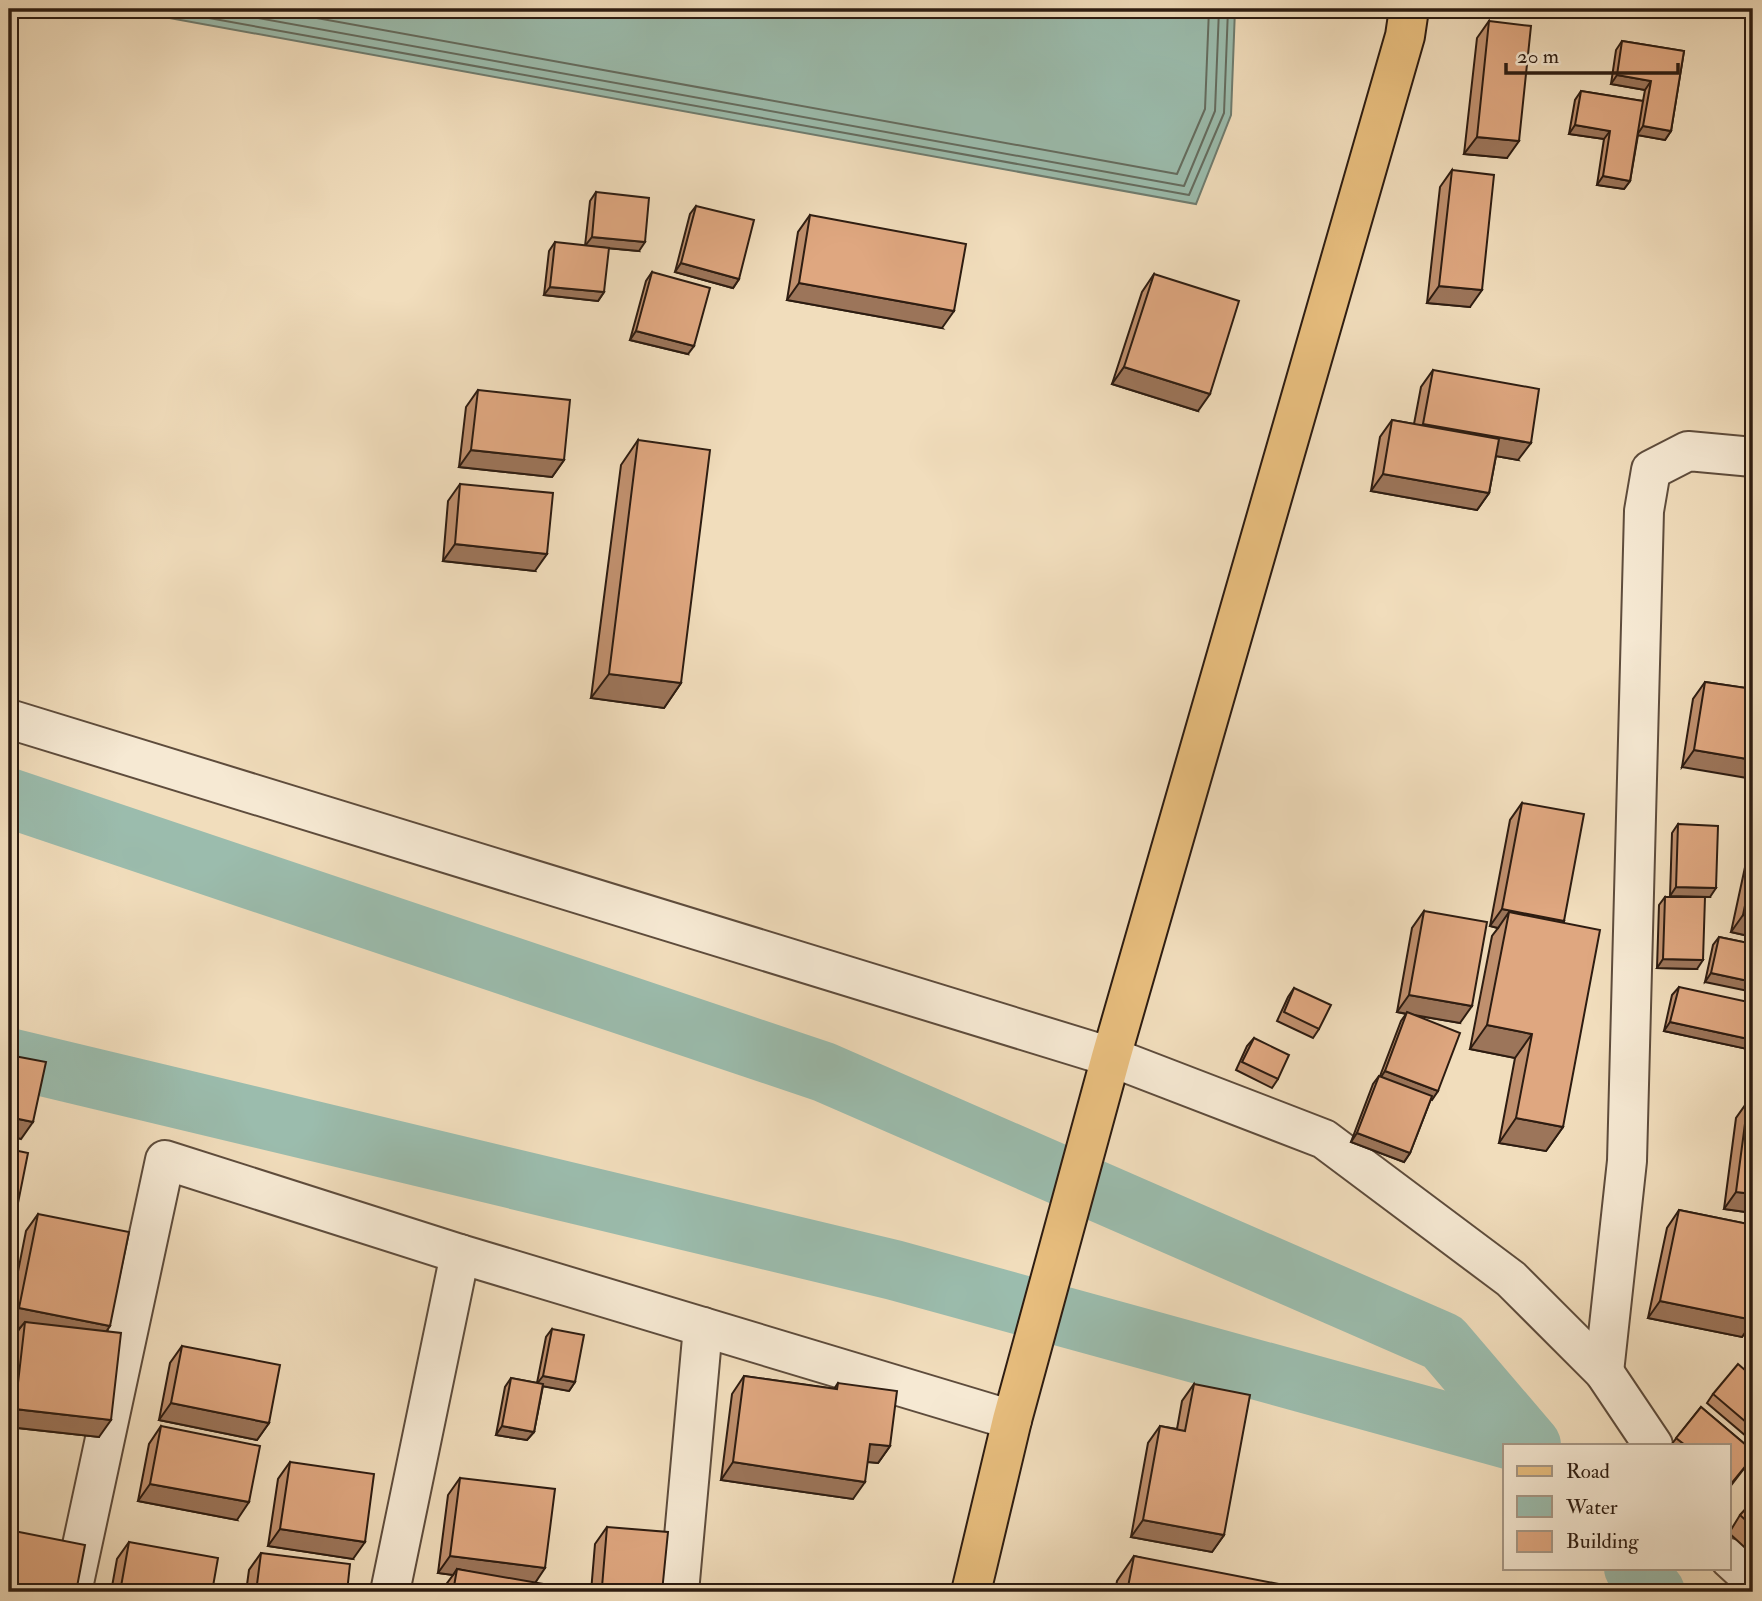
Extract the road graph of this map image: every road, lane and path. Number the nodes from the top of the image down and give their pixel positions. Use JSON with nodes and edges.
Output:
{"nodes":[{"id":1,"x":1409,"y":9,"type":"edge"},
{"id":2,"x":1753,"y":457,"type":"edge"},
{"id":3,"x":9,"y":719,"type":"edge"},
{"id":4,"x":1111,"y":1058,"type":"junction"},
{"id":5,"x":460,"y":1254,"type":"junction"},
{"id":6,"x":703,"y":1327,"type":"junction"},
{"id":7,"x":1604,"y":1372,"type":"junction"},
{"id":8,"x":1012,"y":1420,"type":"junction"},
{"id":9,"x":1652,"y":1444,"type":"edge"},
{"id":10,"x":1730,"y":1559,"type":"edge"},
{"id":11,"x":1753,"y":1580,"type":"edge"},
{"id":12,"x":72,"y":1592,"type":"edge"},
{"id":13,"x":390,"y":1592,"type":"edge"},
{"id":14,"x":679,"y":1592,"type":"edge"},
{"id":15,"x":971,"y":1592,"type":"edge"}],
"edges":[{"from":1,"to":4,"type":"main road"},
{"from":2,"to":7,"type":"street"},
{"from":3,"to":4,"type":"street"},
{"from":4,"to":7,"type":"street"},
{"from":4,"to":8,"type":"main road"},
{"from":5,"to":6,"type":"street"},
{"from":5,"to":12,"type":"street"},
{"from":5,"to":13,"type":"street"},
{"from":6,"to":8,"type":"street"},
{"from":6,"to":14,"type":"street"},
{"from":7,"to":9,"type":"street"},
{"from":8,"to":15,"type":"main road"},
{"from":10,"to":11,"type":"street"}]}
